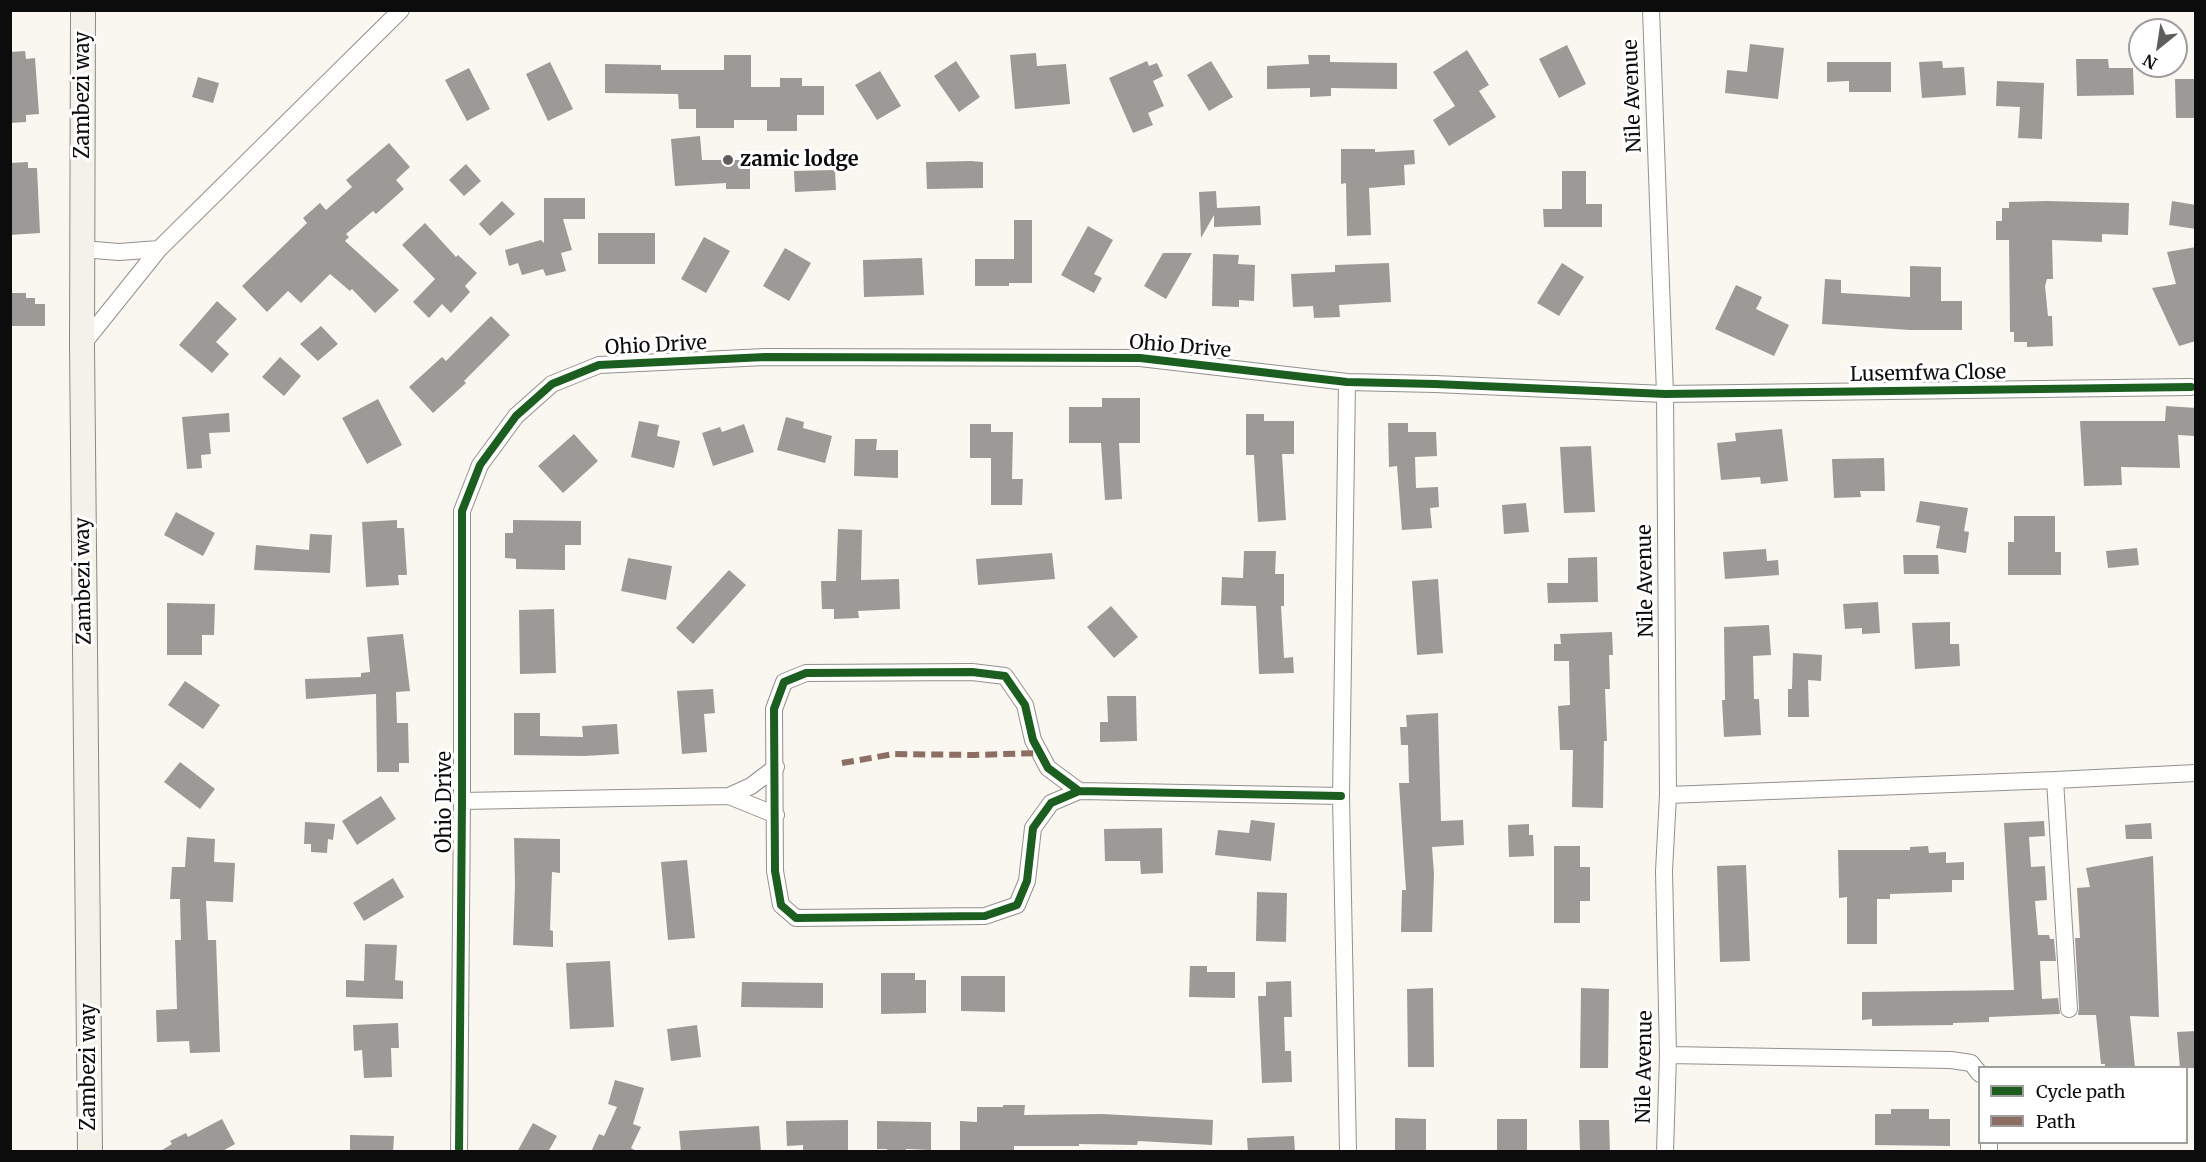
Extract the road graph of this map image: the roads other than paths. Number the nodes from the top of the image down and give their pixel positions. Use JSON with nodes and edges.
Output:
{"nodes":[{"id":1,"x":83,"y":10,"type":"edge"},
{"id":2,"x":401,"y":10,"type":"edge"},
{"id":3,"x":1651,"y":10,"type":"edge"},
{"id":4,"x":82,"y":249,"type":"junction"},
{"id":5,"x":159,"y":249,"type":"junction"},
{"id":6,"x":82,"y":345,"type":"junction"},
{"id":7,"x":1347,"y":382,"type":"junction"},
{"id":8,"x":2191,"y":387,"type":"dead end"},
{"id":9,"x":1665,"y":394,"type":"junction"},
{"id":10,"x":776,"y":766,"type":"junction"},
{"id":11,"x":2196,"y":773,"type":"edge"},
{"id":12,"x":2055,"y":780,"type":"junction"},
{"id":13,"x":1079,"y":791,"type":"junction"},
{"id":14,"x":1341,"y":795,"type":"junction"},
{"id":15,"x":1668,"y":795,"type":"junction"},
{"id":16,"x":729,"y":796,"type":"junction"},
{"id":17,"x":462,"y":801,"type":"junction"},
{"id":18,"x":776,"y":815,"type":"junction"},
{"id":19,"x":2069,"y":1009,"type":"dead end"},
{"id":20,"x":1668,"y":1055,"type":"junction"},
{"id":21,"x":1978,"y":1072,"type":"edge"},
{"id":22,"x":90,"y":1152,"type":"edge"},
{"id":23,"x":459,"y":1152,"type":"edge"},
{"id":24,"x":1348,"y":1152,"type":"edge"},
{"id":25,"x":1665,"y":1152,"type":"edge"}],
"edges":[{"from":1,"to":4,"type":"main road","name":"Zambezi way"},
{"from":2,"to":5,"type":"street"},
{"from":3,"to":9,"type":"street","name":"Nile Avenue"},
{"from":4,"to":5,"type":"street"},
{"from":4,"to":6,"type":"main road","name":"Zambezi way"},
{"from":5,"to":6,"type":"street"},
{"from":6,"to":22,"type":"main road","name":"Zambezi way"},
{"from":7,"to":9,"type":"street","name":"Ohio Drive"},
{"from":7,"to":14,"type":"street"},
{"from":7,"to":17,"type":"street","name":"Ohio Drive"},
{"from":8,"to":9,"type":"street","name":"Lusemfwa Close"},
{"from":9,"to":15,"type":"street","name":"Nile Avenue"},
{"from":10,"to":13,"type":"street"},
{"from":10,"to":16,"type":"street"},
{"from":10,"to":18,"type":"street"},
{"from":11,"to":12,"type":"street"},
{"from":12,"to":15,"type":"street"},
{"from":12,"to":19,"type":"street"},
{"from":13,"to":14,"type":"street"},
{"from":13,"to":18,"type":"street"},
{"from":14,"to":24,"type":"street"},
{"from":15,"to":20,"type":"street","name":"Nile Avenue"},
{"from":16,"to":17,"type":"street"},
{"from":16,"to":18,"type":"street"},
{"from":17,"to":23,"type":"street","name":"Ohio Drive"},
{"from":20,"to":21,"type":"street"},
{"from":20,"to":25,"type":"street","name":"Nile Avenue"}]}
